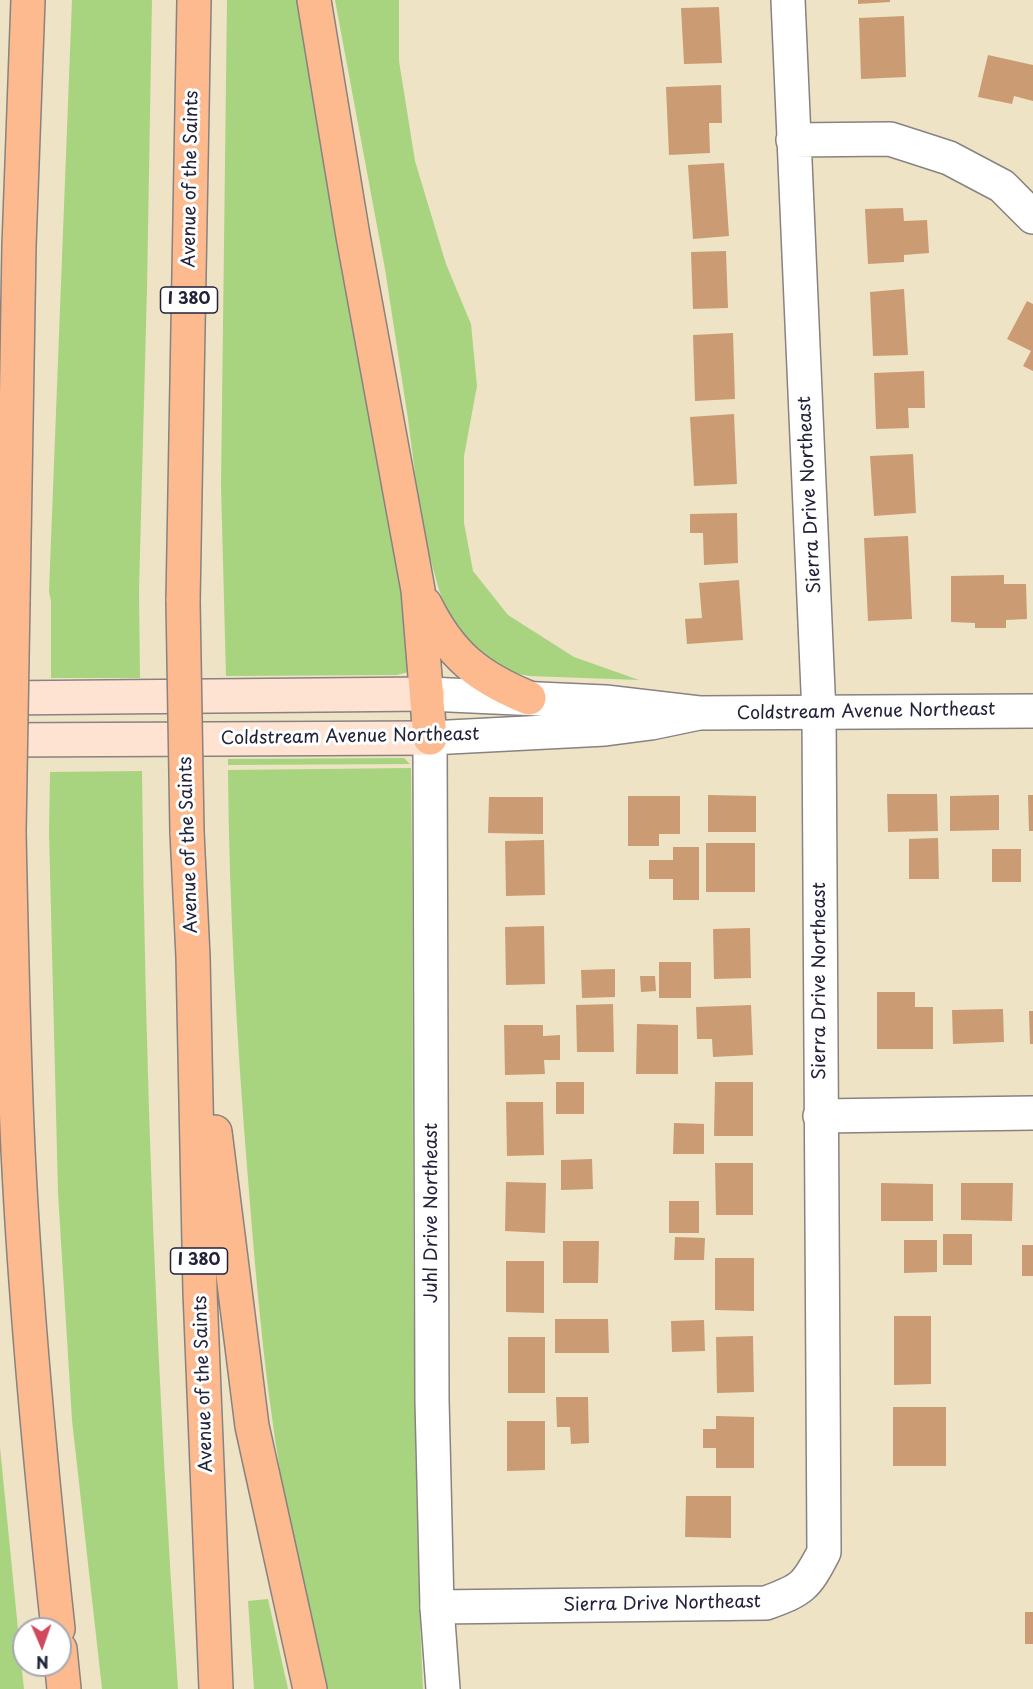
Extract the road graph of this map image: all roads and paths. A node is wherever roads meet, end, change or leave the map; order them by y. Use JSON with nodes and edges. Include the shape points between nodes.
{"nodes":[{"id":1,"x":28,"y":0,"type":"edge"},
{"id":2,"x":194,"y":0,"type":"edge"},
{"id":3,"x":314,"y":0,"type":"edge"},
{"id":4,"x":788,"y":0,"type":"edge"},
{"id":5,"x":793,"y":140,"type":"junction"},
{"id":6,"x":1033,"y":217,"type":"edge"},
{"id":7,"x":418,"y":590,"type":"junction"},
{"id":8,"x":428,"y":694,"type":"junction"},
{"id":9,"x":0,"y":698,"type":"edge"},
{"id":10,"x":529,"y":699,"type":"junction"},
{"id":11,"x":1033,"y":711,"type":"edge"},
{"id":12,"x":699,"y":713,"type":"junction"},
{"id":13,"x":819,"y":714,"type":"junction"},
{"id":14,"x":430,"y":738,"type":"junction"},
{"id":15,"x":0,"y":740,"type":"edge"},
{"id":16,"x":193,"y":957,"type":"junction"},
{"id":17,"x":1033,"y":1113,"type":"edge"},
{"id":18,"x":820,"y":1116,"type":"junction"},
{"id":19,"x":437,"y":1607,"type":"junction"},
{"id":20,"x":57,"y":1617,"type":"edge"},
{"id":21,"x":216,"y":1689,"type":"edge"},
{"id":22,"x":310,"y":1689,"type":"edge"},
{"id":23,"x":443,"y":1689,"type":"edge"}],
"edges":[{"from":1,"to":20,"type":"highway","bridge":true,"via":[[19,246],[9,832],[18,1140],[34,1381]]},
{"from":2,"to":16,"type":"highway","name":"Avenue of the Saints","number":"I 380","bridge":true,"via":[[183,601]]},
{"from":3,"to":7,"type":"highway"},
{"from":4,"to":5,"type":"street","name":"Sierra Drive Northeast"},
{"from":5,"to":6,"type":"street","via":[[890,139],[915,147],[949,158],[1002,186]]},
{"from":5,"to":13,"type":"street","name":"Sierra Drive Northeast"},
{"from":7,"to":8,"type":"highway"},
{"from":7,"to":10,"type":"highway","via":[[441,634],[466,662]]},
{"from":8,"to":9,"type":"main road","name":"Coldstream Avenue Northeast"},
{"from":8,"to":10,"type":"street","name":"Coldstream Avenue Northeast"},
{"from":8,"to":14,"type":"highway"},
{"from":10,"to":12,"type":"street","name":"Coldstream Avenue Northeast","via":[[605,702]]},
{"from":11,"to":13,"type":"street","name":"Coldstream Avenue Northeast"},
{"from":12,"to":13,"type":"street","name":"Coldstream Avenue Northeast"},
{"from":12,"to":14,"type":"street","name":"Coldstream Avenue Northeast","via":[[604,729]]},
{"from":13,"to":18,"type":"street","name":"Sierra Drive Northeast"},
{"from":14,"to":15,"type":"main road","name":"Coldstream Avenue Northeast"},
{"from":14,"to":19,"type":"street","name":"Juhl Drive Northeast","via":[[432,1400]]},
{"from":16,"to":21,"type":"highway","name":"Avenue of the Saints","number":"I 380","via":[[200,1292]]},
{"from":16,"to":22,"type":"highway","via":[[252,1426]]},
{"from":17,"to":18,"type":"street"},
{"from":18,"to":19,"type":"street","name":"Sierra Drive Northeast","via":[[824,1552],[812,1575],[796,1592],[766,1604]]},
{"from":19,"to":23,"type":"street","name":"Juhl Drive Northeast"}]}
